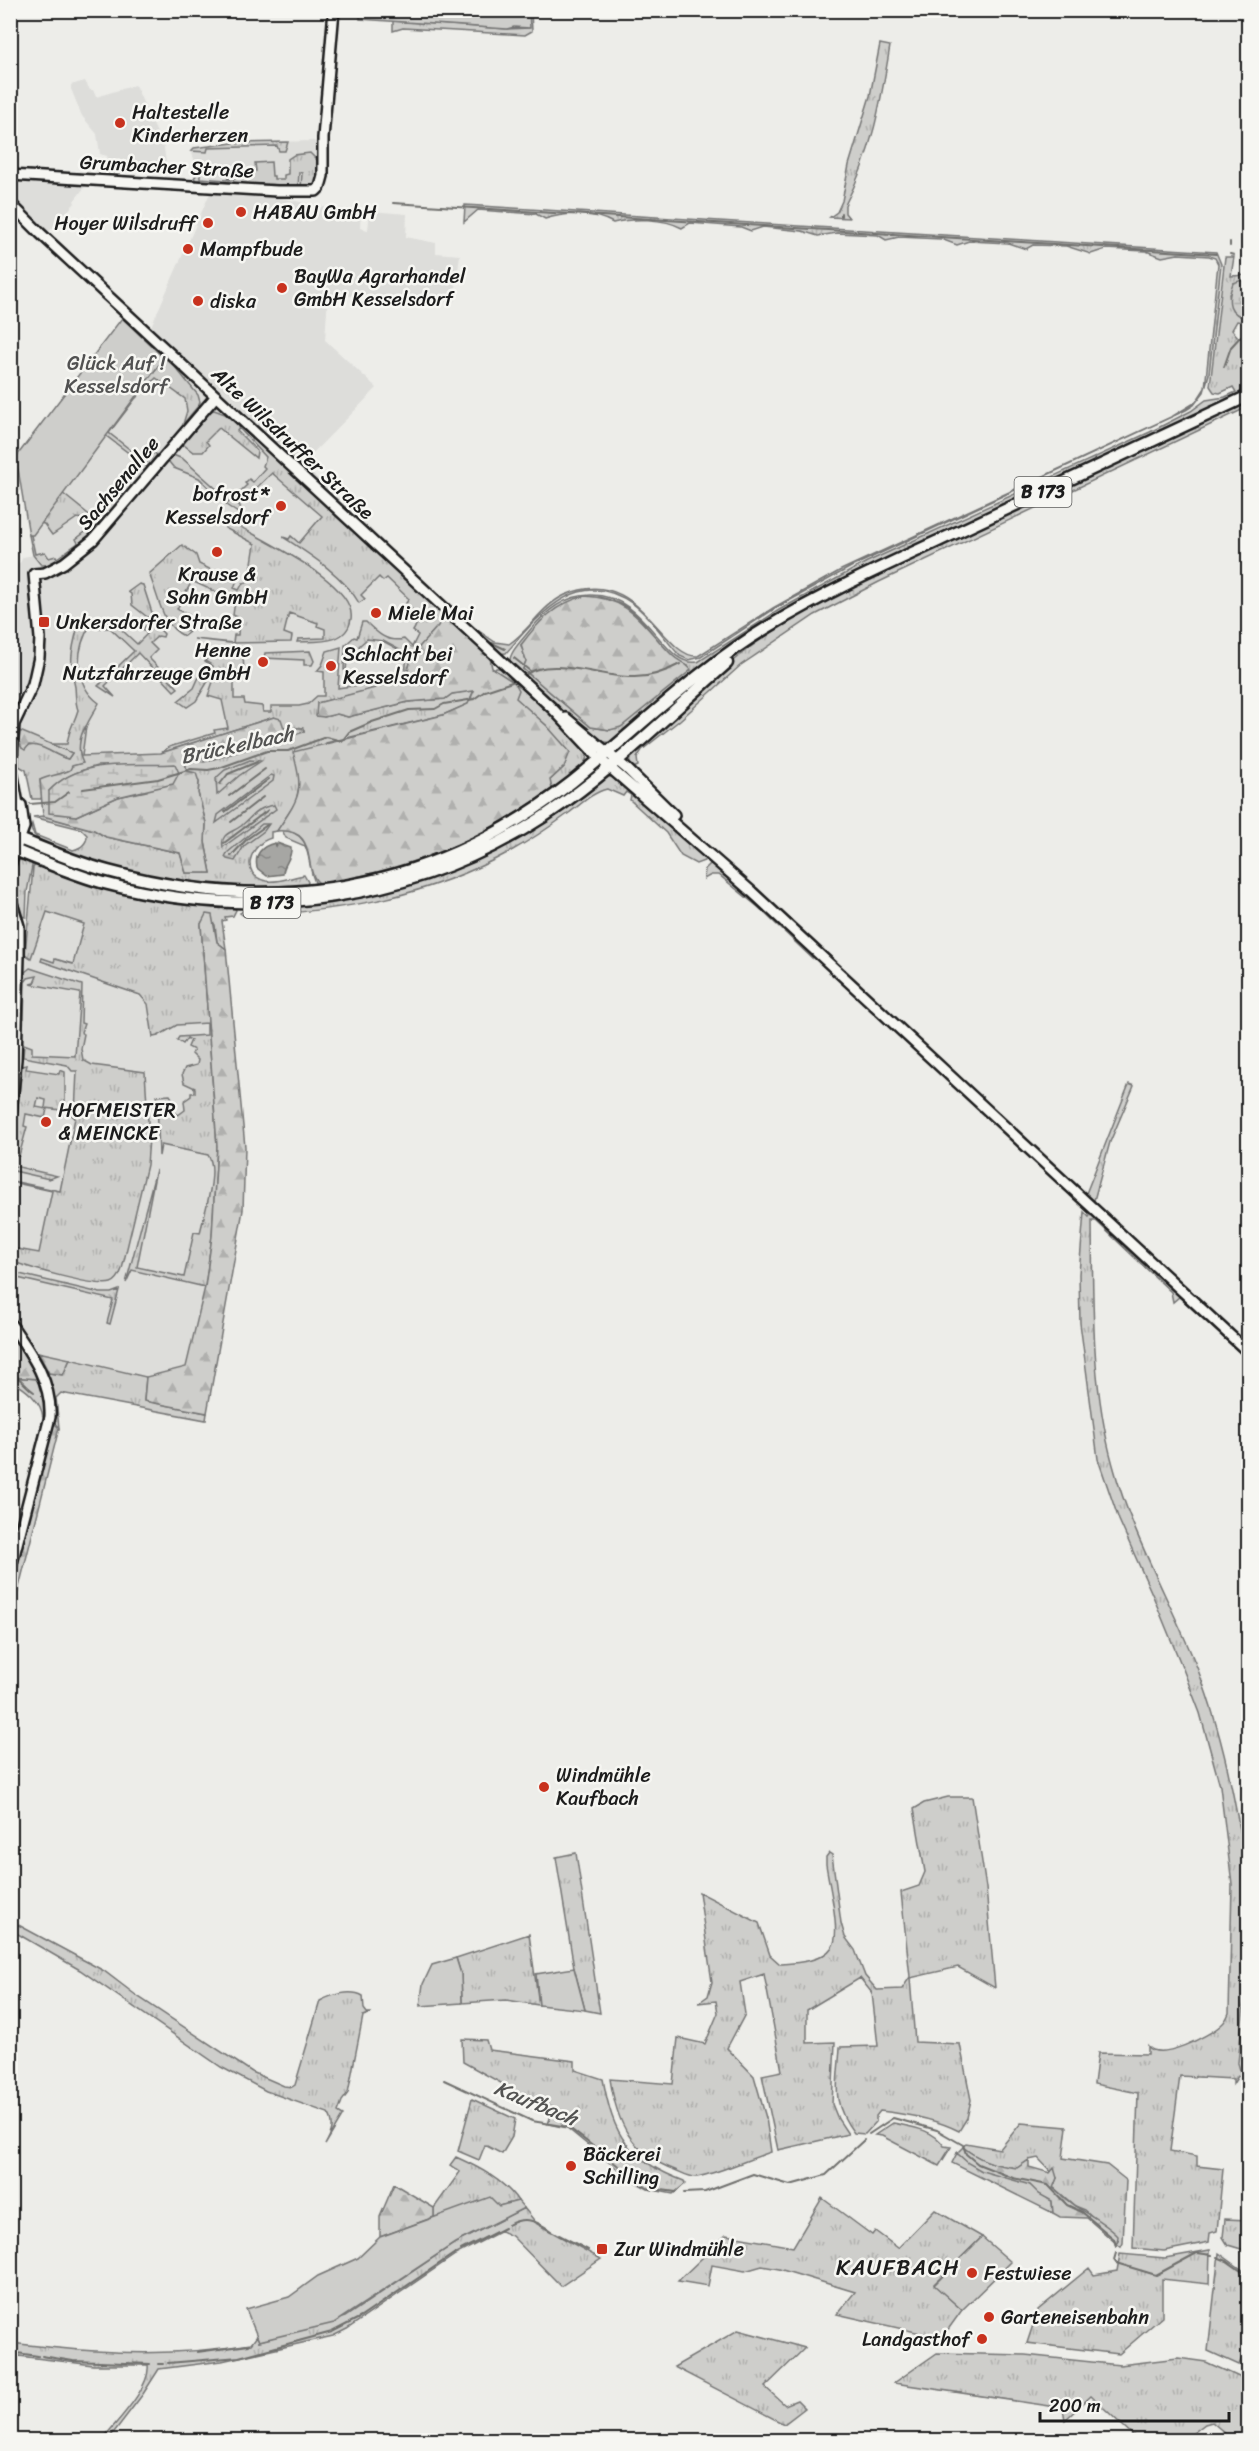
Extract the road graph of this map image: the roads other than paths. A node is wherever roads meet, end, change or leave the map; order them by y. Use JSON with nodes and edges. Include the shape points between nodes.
{"nodes":[{"id":1,"x":334,"y":10,"type":"edge"},
{"id":2,"x":10,"y":175,"type":"edge"},
{"id":3,"x":10,"y":202,"type":"edge"},
{"id":4,"x":216,"y":396,"type":"junction"},
{"id":5,"x":1248,"y":396,"type":"edge"},
{"id":6,"x":789,"y":616,"type":"junction"},
{"id":7,"x":603,"y":755,"type":"junction"},
{"id":8,"x":612,"y":763,"type":"junction"},
{"id":9,"x":13,"y":836,"type":"edge"},
{"id":10,"x":14,"y":849,"type":"edge"},
{"id":11,"x":10,"y":866,"type":"edge"},
{"id":12,"x":11,"y":898,"type":"edge"},
{"id":13,"x":10,"y":1126,"type":"edge"},
{"id":14,"x":10,"y":1323,"type":"edge"},
{"id":15,"x":1248,"y":1352,"type":"edge"},
{"id":16,"x":10,"y":1571,"type":"edge"}],
"edges":[{"from":1,"to":2,"type":"street","name":"Grumbacher Straße","via":[[320,187],[313,193]]},
{"from":3,"to":4,"type":"street","name":"Alte Wilsdruffer Straße"},
{"from":4,"to":7,"type":"street","name":"Alte Wilsdruffer Straße"},
{"from":4,"to":9,"type":"street","name":"Sachsenallee","via":[[93,540],[64,564],[34,574],[40,638],[37,670],[14,724],[11,765],[18,817]]},
{"from":5,"to":6,"type":"main road","number":"B 173","via":[[848,583]]},
{"from":6,"to":7,"type":"main road","number":"B 173","via":[[719,661]]},
{"from":6,"to":8,"type":"main road","number":"B 173","via":[[730,660]]},
{"from":7,"to":8,"type":"street","name":"Alte Wilsdruffer Straße"},
{"from":7,"to":9,"type":"main road","number":"B 173","via":[[544,802],[483,839],[398,874],[334,888],[265,894],[194,889],[107,871]]},
{"from":8,"to":10,"type":"main road","number":"B 173","via":[[546,815],[479,853],[395,884],[336,897],[239,903],[171,897],[102,882]]},
{"from":8,"to":15,"type":"street","name":"Alte Wilsdruffer Straße"},
{"from":9,"to":10,"type":"street"},
{"from":10,"to":11,"type":"street"},
{"from":12,"to":13,"type":"street","via":[[19,926],[20,956]]},
{"from":14,"to":16,"type":"street","via":[[39,1367],[50,1404],[50,1417]]}]}
